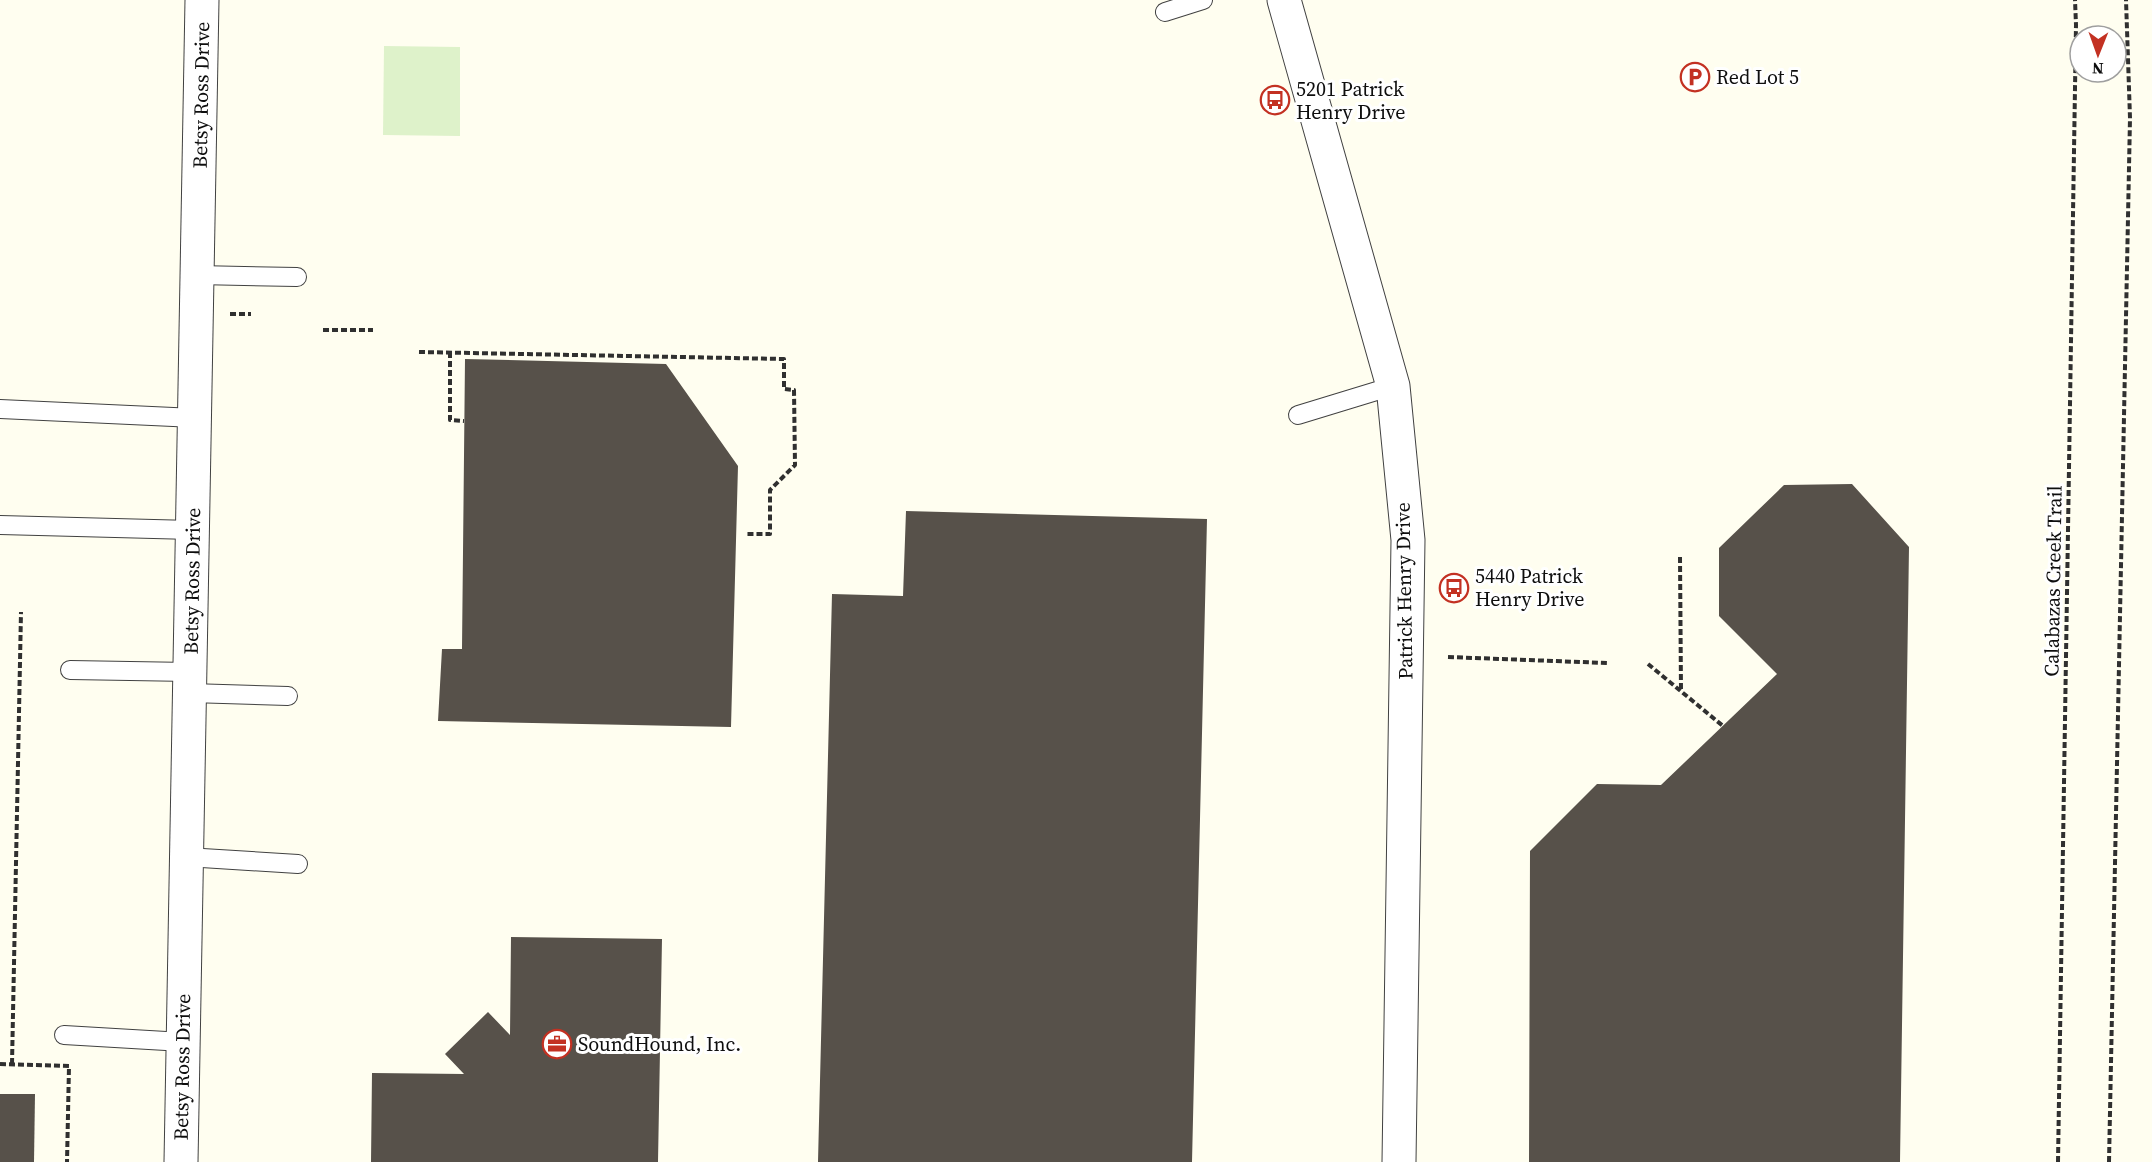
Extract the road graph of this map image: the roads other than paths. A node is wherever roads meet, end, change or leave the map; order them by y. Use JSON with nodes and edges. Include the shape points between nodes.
{"nodes":[{"id":1,"x":202,"y":0,"type":"edge"},
{"id":2,"x":1203,"y":0,"type":"edge"},
{"id":3,"x":1284,"y":0,"type":"edge"},
{"id":4,"x":1165,"y":12,"type":"dead end"},
{"id":5,"x":197,"y":275,"type":"junction"},
{"id":6,"x":297,"y":277,"type":"dead end"},
{"id":7,"x":1394,"y":387,"type":"junction"},
{"id":8,"x":0,"y":409,"type":"edge"},
{"id":9,"x":1298,"y":415,"type":"dead end"},
{"id":10,"x":195,"y":418,"type":"junction"},
{"id":11,"x":0,"y":525,"type":"edge"},
{"id":12,"x":192,"y":530,"type":"junction"},
{"id":13,"x":70,"y":670,"type":"dead end"},
{"id":14,"x":190,"y":683,"type":"junction"},
{"id":15,"x":288,"y":696,"type":"dead end"},
{"id":16,"x":186,"y":857,"type":"junction"},
{"id":17,"x":298,"y":864,"type":"dead end"},
{"id":18,"x":64,"y":1035,"type":"dead end"},
{"id":19,"x":183,"y":1042,"type":"junction"},
{"id":20,"x":181,"y":1162,"type":"edge"},
{"id":21,"x":1399,"y":1162,"type":"edge"}],
"edges":[{"from":1,"to":5,"type":"street","name":"Betsy Ross Drive"},
{"from":2,"to":4,"type":"lane"},
{"from":3,"to":7,"type":"street","name":"Patrick Henry Drive"},
{"from":5,"to":6,"type":"lane"},
{"from":5,"to":10,"type":"street","name":"Betsy Ross Drive"},
{"from":7,"to":9,"type":"lane"},
{"from":7,"to":21,"type":"street","name":"Patrick Henry Drive","via":[[1408,540]]},
{"from":8,"to":10,"type":"lane"},
{"from":10,"to":12,"type":"street","name":"Betsy Ross Drive"},
{"from":11,"to":12,"type":"lane"},
{"from":12,"to":14,"type":"street","name":"Betsy Ross Drive"},
{"from":13,"to":14,"type":"lane"},
{"from":14,"to":15,"type":"lane"},
{"from":14,"to":16,"type":"street","name":"Betsy Ross Drive"},
{"from":16,"to":17,"type":"lane"},
{"from":16,"to":19,"type":"street","name":"Betsy Ross Drive"},
{"from":18,"to":19,"type":"lane"},
{"from":19,"to":20,"type":"street","name":"Betsy Ross Drive"}]}
